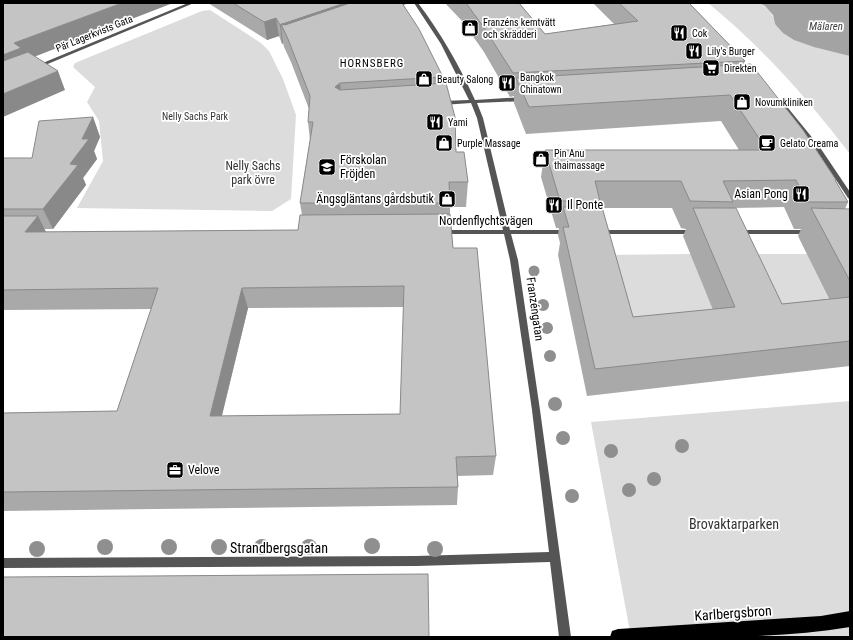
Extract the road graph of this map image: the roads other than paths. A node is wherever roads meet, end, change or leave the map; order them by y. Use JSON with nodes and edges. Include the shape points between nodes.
{"nodes":[{"id":1,"x":175,"y":3,"type":"edge"},
{"id":2,"x":192,"y":3,"type":"edge"},
{"id":3,"x":407,"y":3,"type":"edge"},
{"id":4,"x":416,"y":3,"type":"edge"},
{"id":5,"x":183,"y":7,"type":"junction"},
{"id":6,"x":386,"y":10,"type":"edge"},
{"id":7,"x":32,"y":69,"type":"edge"},
{"id":8,"x":776,"y":97,"type":"edge"},
{"id":9,"x":529,"y":98,"type":"edge"},
{"id":10,"x":473,"y":102,"type":"junction"},
{"id":11,"x":433,"y":104,"type":"edge"},
{"id":12,"x":850,"y":197,"type":"edge"},
{"id":13,"x":508,"y":231,"type":"junction"},
{"id":14,"x":433,"y":232,"type":"edge"},
{"id":15,"x":574,"y":232,"type":"edge"},
{"id":16,"x":589,"y":232,"type":"edge"},
{"id":17,"x":704,"y":232,"type":"edge"},
{"id":18,"x":727,"y":232,"type":"edge"},
{"id":19,"x":819,"y":232,"type":"edge"},
{"id":20,"x":554,"y":557,"type":"junction"},
{"id":21,"x":3,"y":564,"type":"edge"},
{"id":22,"x":850,"y":619,"type":"edge"},
{"id":23,"x":565,"y":637,"type":"edge"},
{"id":24,"x":618,"y":637,"type":"edge"}],
"edges":[{"from":1,"to":5,"type":"street"},
{"from":2,"to":5,"type":"street","name":"Pär Lagerkvists Gata"},
{"from":3,"to":6,"type":"street"},
{"from":4,"to":10,"type":"street","name":"Franzéngatan","via":[[446,46]]},
{"from":5,"to":7,"type":"street","name":"Pär Lagerkvists Gata"},
{"from":8,"to":12,"type":"street","via":[[817,147]]},
{"from":9,"to":10,"type":"street"},
{"from":10,"to":11,"type":"street"},
{"from":10,"to":13,"type":"street","name":"Franzéngatan","via":[[480,118]]},
{"from":13,"to":14,"type":"street","name":"Nordenflychtsvägen"},
{"from":13,"to":15,"type":"street","name":"Nordenflychtsvägen"},
{"from":13,"to":20,"type":"street","name":"Franzéngatan","via":[[536,410]]},
{"from":16,"to":17,"type":"street"},
{"from":18,"to":19,"type":"street"},
{"from":20,"to":21,"type":"street","name":"Strandbergsgatan","via":[[416,561]]},
{"from":20,"to":23,"type":"street","name":"Franzéngatan"},
{"from":22,"to":24,"type":"highway","name":"Karlbergsbron","via":[[821,624]]}]}
